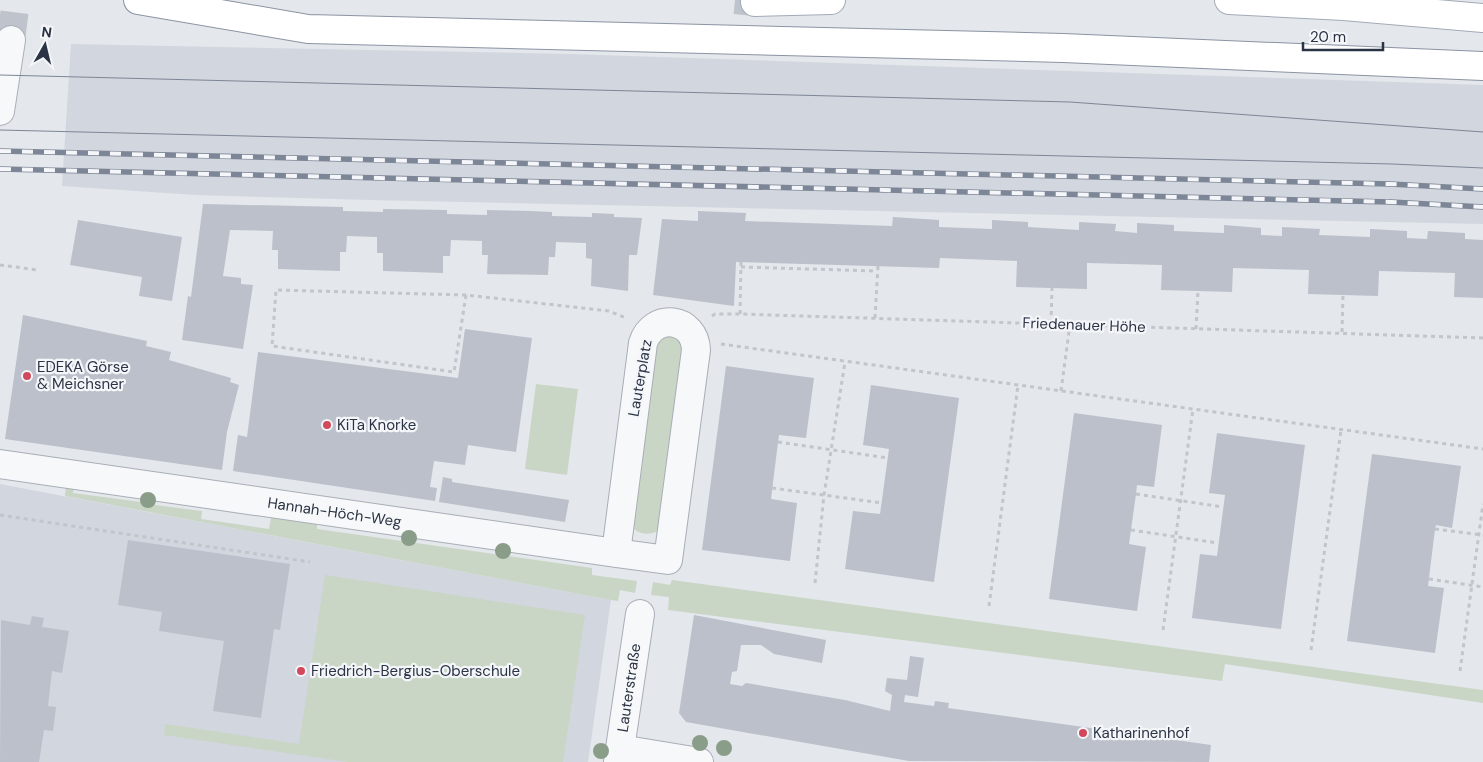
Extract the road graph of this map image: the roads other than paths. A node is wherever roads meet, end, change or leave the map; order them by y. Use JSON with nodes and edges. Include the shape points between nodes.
{"nodes":[{"id":1,"x":138,"y":0,"type":"edge"},
{"id":2,"x":831,"y":0,"type":"edge"},
{"id":3,"x":1229,"y":0,"type":"edge"},
{"id":4,"x":755,"y":2,"type":"dead end"},
{"id":5,"x":1483,"y":18,"type":"edge"},
{"id":6,"x":11,"y":40,"type":"tunnel mouth"},
{"id":7,"x":1483,"y":66,"type":"edge"},
{"id":8,"x":0,"y":111,"type":"edge"},
{"id":9,"x":0,"y":464,"type":"edge"},
{"id":10,"x":616,"y":552,"type":"junction"},
{"id":11,"x":668,"y":560,"type":"joint"},
{"id":12,"x":640,"y":614,"type":"dead end"},
{"id":13,"x":619,"y":755,"type":"edge"},
{"id":14,"x":699,"y":762,"type":"edge"}],
"edges":[{"from":1,"to":7,"type":"main road","via":[[308,29],[1063,48]]},
{"from":2,"to":4,"type":"main road"},
{"from":3,"to":5,"type":"main road"},
{"from":6,"to":8,"type":"street"},
{"from":9,"to":10,"type":"street","name":"Hannah-Höch-Weg"},
{"from":10,"to":11,"type":"street","name":"Hannah-Höch-Weg"},
{"from":10,"to":11,"type":"street","name":"Lauterplatz","via":[[643,343],[652,327],[674,323],[683,325],[694,336]]},
{"from":12,"to":13,"type":"street","name":"Lauterstraße"},
{"from":13,"to":14,"type":"street"}]}
